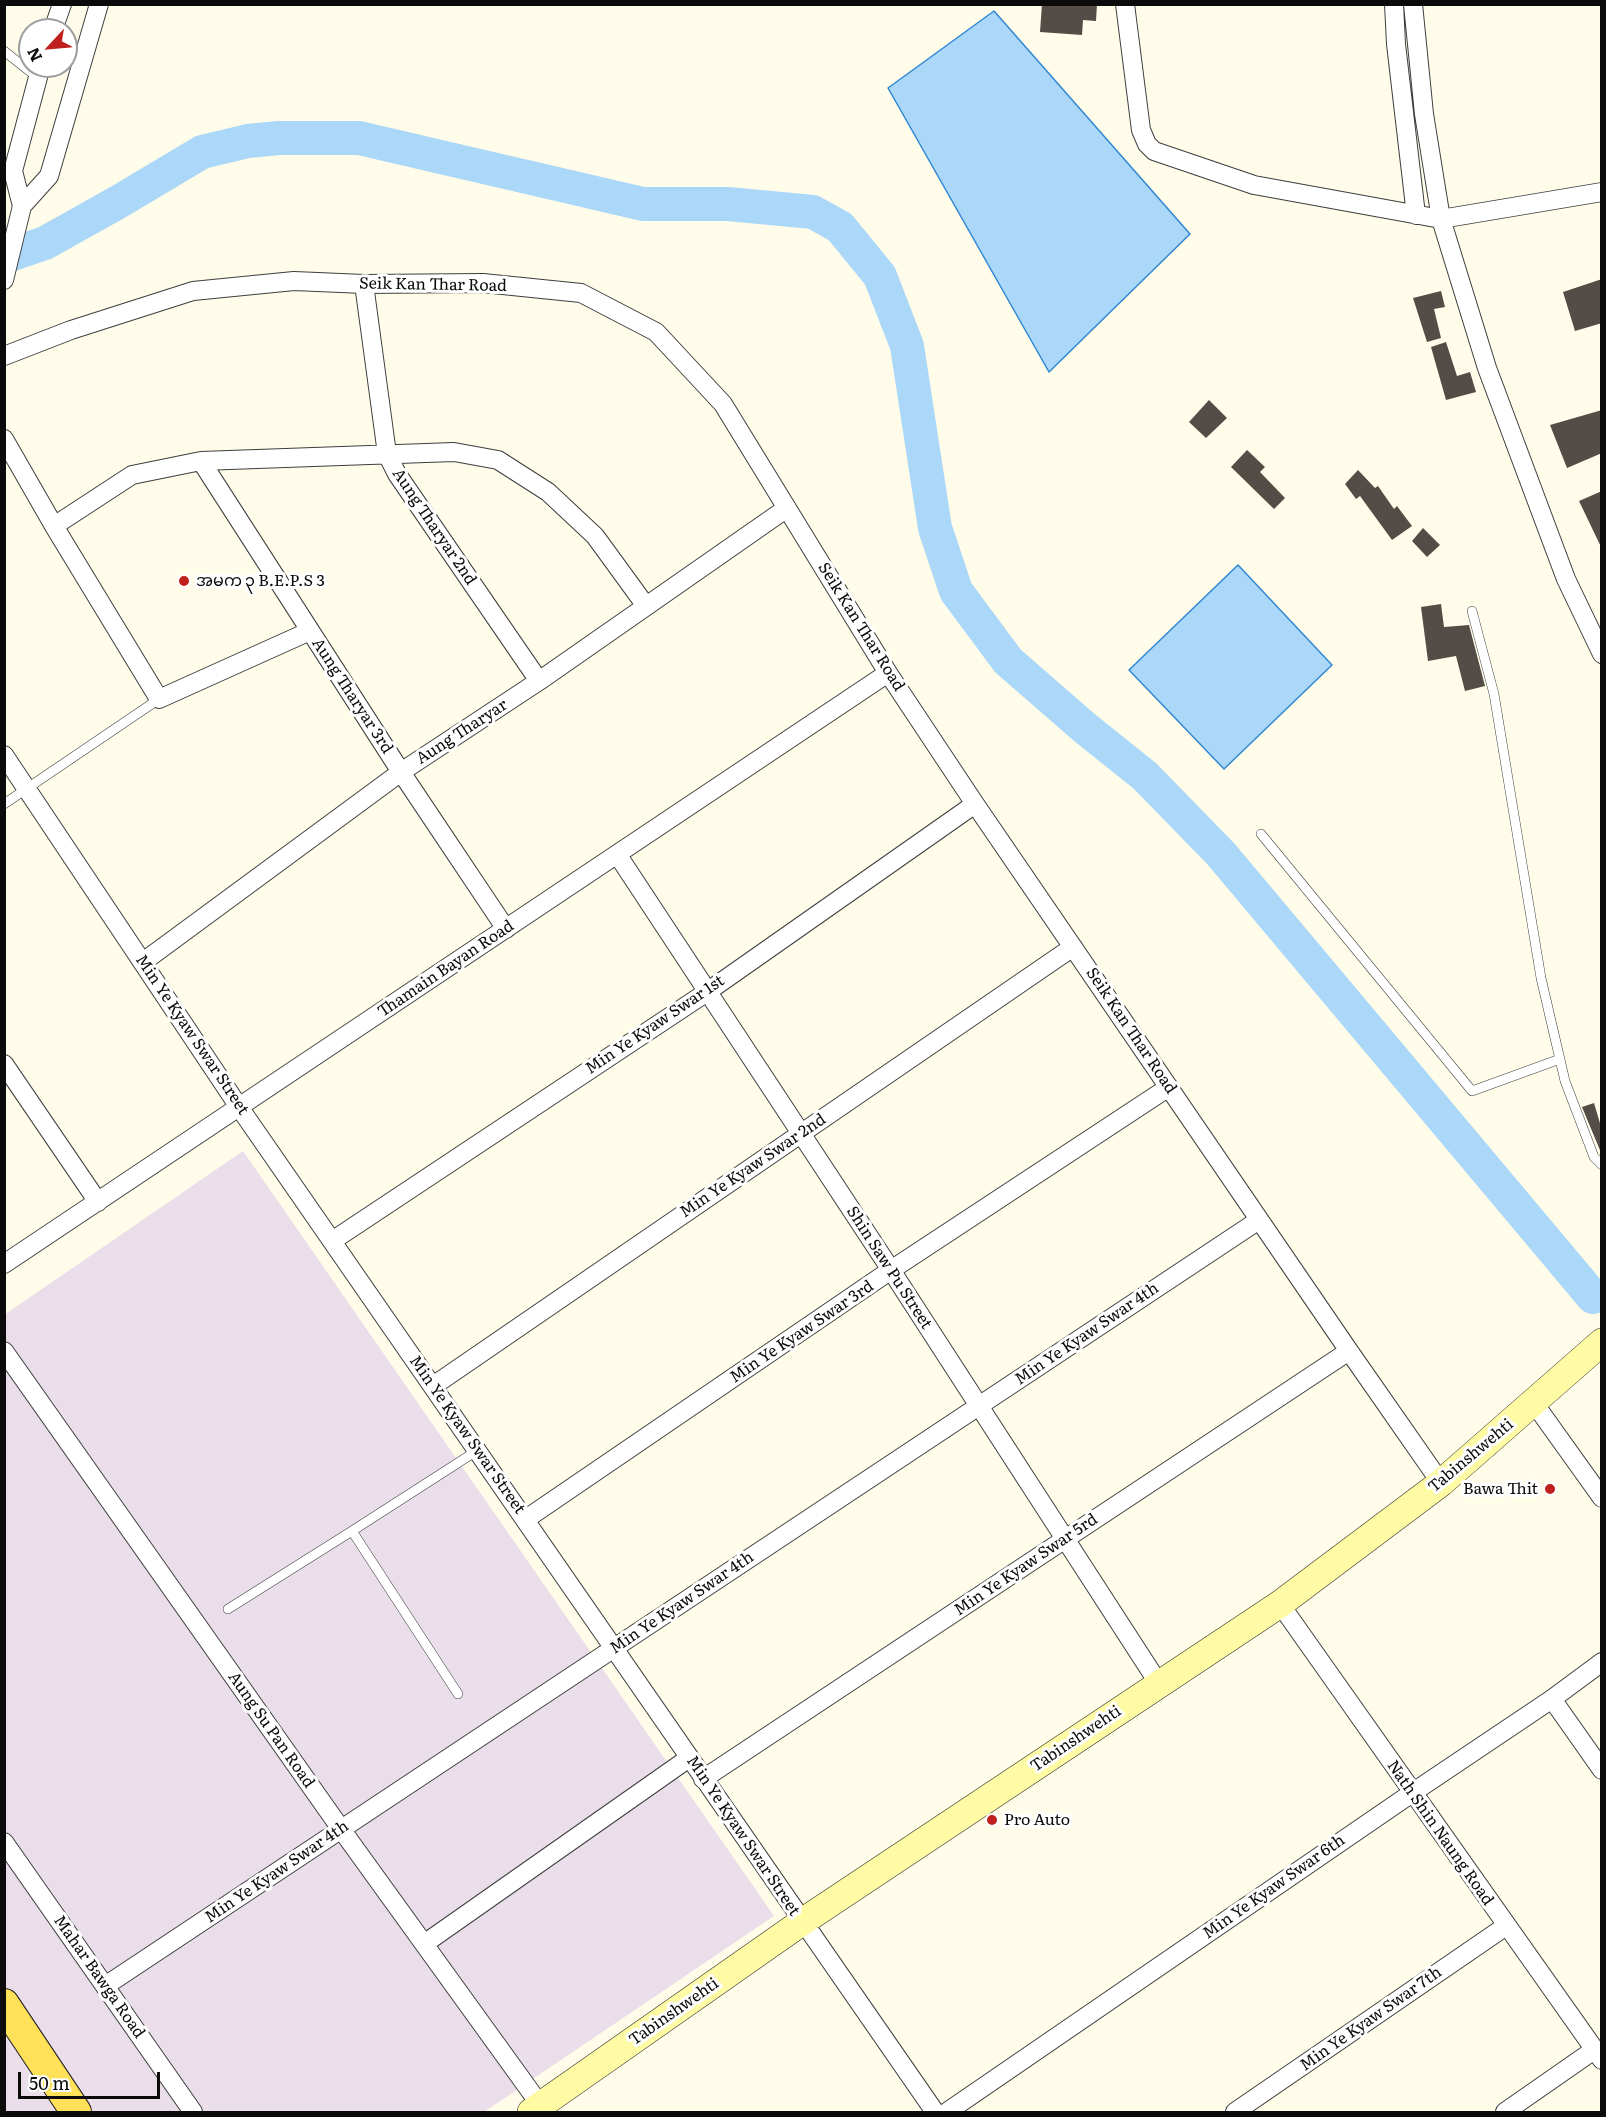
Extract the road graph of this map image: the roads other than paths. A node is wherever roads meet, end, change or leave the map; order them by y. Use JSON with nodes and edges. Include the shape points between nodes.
{"nodes":[{"id":1,"x":99,"y":4,"type":"edge"},
{"id":2,"x":1125,"y":4,"type":"edge"},
{"id":3,"x":1394,"y":4,"type":"edge"},
{"id":4,"x":1413,"y":4,"type":"edge"},
{"id":5,"x":4,"y":51,"type":"edge"},
{"id":6,"x":18,"y":59,"type":"edge"},
{"id":7,"x":37,"y":78,"type":"edge"},
{"id":8,"x":1602,"y":192,"type":"edge"},
{"id":9,"x":22,"y":206,"type":"junction"},
{"id":10,"x":1416,"y":215,"type":"junction"},
{"id":11,"x":1441,"y":219,"type":"junction"},
{"id":12,"x":8,"y":244,"type":"edge"},
{"id":13,"x":4,"y":280,"type":"edge"},
{"id":14,"x":364,"y":284,"type":"junction"},
{"id":15,"x":4,"y":356,"type":"edge"},
{"id":16,"x":4,"y":439,"type":"edge"},
{"id":17,"x":387,"y":454,"type":"junction"},
{"id":18,"x":201,"y":461,"type":"junction"},
{"id":19,"x":787,"y":508,"type":"junction"},
{"id":20,"x":54,"y":526,"type":"junction"},
{"id":21,"x":646,"y":606,"type":"junction"},
{"id":22,"x":1472,"y":611,"type":"dead end"},
{"id":23,"x":310,"y":631,"type":"junction"},
{"id":24,"x":1602,"y":654,"type":"edge"},
{"id":25,"x":888,"y":673,"type":"junction"},
{"id":26,"x":539,"y":681,"type":"junction"},
{"id":27,"x":159,"y":699,"type":"junction"},
{"id":28,"x":4,"y":754,"type":"edge"},
{"id":29,"x":401,"y":772,"type":"junction"},
{"id":30,"x":27,"y":788,"type":"junction"},
{"id":31,"x":4,"y":804,"type":"edge"},
{"id":32,"x":975,"y":804,"type":"junction"},
{"id":33,"x":1261,"y":834,"type":"dead end"},
{"id":34,"x":617,"y":854,"type":"junction"},
{"id":35,"x":506,"y":929,"type":"junction"},
{"id":36,"x":1072,"y":947,"type":"junction"},
{"id":37,"x":143,"y":962,"type":"junction"},
{"id":38,"x":707,"y":992,"type":"junction"},
{"id":39,"x":1560,"y":1059,"type":"junction"},
{"id":40,"x":4,"y":1064,"type":"edge"},
{"id":41,"x":1169,"y":1088,"type":"junction"},
{"id":42,"x":240,"y":1107,"type":"junction"},
{"id":43,"x":800,"y":1134,"type":"junction"},
{"id":44,"x":1602,"y":1166,"type":"edge"},
{"id":45,"x":98,"y":1202,"type":"junction"},
{"id":46,"x":1259,"y":1220,"type":"junction"},
{"id":47,"x":332,"y":1241,"type":"junction"},
{"id":48,"x":4,"y":1264,"type":"edge"},
{"id":49,"x":891,"y":1270,"type":"junction"},
{"id":50,"x":1602,"y":1342,"type":"edge"},
{"id":51,"x":4,"y":1351,"type":"edge"},
{"id":52,"x":1348,"y":1351,"type":"junction"},
{"id":53,"x":433,"y":1386,"type":"junction"},
{"id":54,"x":1534,"y":1403,"type":"junction"},
{"id":55,"x":978,"y":1406,"type":"junction"},
{"id":56,"x":478,"y":1450,"type":"junction"},
{"id":57,"x":1441,"y":1483,"type":"junction"},
{"id":58,"x":1602,"y":1498,"type":"edge"},
{"id":59,"x":526,"y":1519,"type":"junction"},
{"id":60,"x":352,"y":1531,"type":"junction"},
{"id":61,"x":1065,"y":1539,"type":"junction"},
{"id":62,"x":1280,"y":1605,"type":"junction"},
{"id":63,"x":228,"y":1609,"type":"dead end"},
{"id":64,"x":614,"y":1648,"type":"junction"},
{"id":65,"x":1602,"y":1662,"type":"edge"},
{"id":66,"x":1159,"y":1684,"type":"junction"},
{"id":67,"x":458,"y":1694,"type":"dead end"},
{"id":68,"x":1552,"y":1699,"type":"junction"},
{"id":69,"x":689,"y":1758,"type":"junction"},
{"id":70,"x":1602,"y":1770,"type":"edge"},
{"id":71,"x":703,"y":1779,"type":"junction"},
{"id":72,"x":1412,"y":1793,"type":"junction"},
{"id":73,"x":341,"y":1829,"type":"junction"},
{"id":74,"x":4,"y":1842,"type":"edge"},
{"id":75,"x":802,"y":1922,"type":"junction"},
{"id":76,"x":1506,"y":1926,"type":"junction"},
{"id":77,"x":424,"y":1944,"type":"junction"},
{"id":78,"x":105,"y":1986,"type":"junction"},
{"id":79,"x":4,"y":2004,"type":"edge"},
{"id":80,"x":1598,"y":2055,"type":"edge"},
{"id":81,"x":536,"y":2109,"type":"edge"},
{"id":82,"x":76,"y":2112,"type":"edge"},
{"id":83,"x":193,"y":2112,"type":"edge"},
{"id":84,"x":935,"y":2112,"type":"edge"},
{"id":85,"x":947,"y":2112,"type":"edge"},
{"id":86,"x":1235,"y":2112,"type":"edge"},
{"id":87,"x":1505,"y":2112,"type":"edge"}],
"edges":[{"from":1,"to":9,"type":"street","via":[[49,176]]},
{"from":2,"to":10,"type":"street","via":[[1141,130],[1154,152],[1254,185]]},
{"from":3,"to":10,"type":"street"},
{"from":4,"to":11,"type":"street","via":[[1424,114]]},
{"from":5,"to":6,"type":"lane"},
{"from":7,"to":9,"type":"street","via":[[13,171]]},
{"from":8,"to":11,"type":"street"},
{"from":9,"to":12,"type":"street"},
{"from":10,"to":11,"type":"street"},
{"from":11,"to":24,"type":"street","via":[[1500,401],[1566,579]]},
{"from":12,"to":13,"type":"street"},
{"from":14,"to":15,"type":"street","name":"Seik Kan Thar Road","via":[[294,281],[194,291]]},
{"from":14,"to":17,"type":"street","name":"Aung Tharyar 2nd"},
{"from":14,"to":19,"type":"street","name":"Seik Kan Thar Road","via":[[483,283],[581,293],[656,332],[723,404]]},
{"from":16,"to":20,"type":"street"},
{"from":17,"to":18,"type":"street"},
{"from":17,"to":21,"type":"street","via":[[454,452],[498,460],[548,492],[595,536]]},
{"from":17,"to":26,"type":"street","name":"Aung Tharyar 2nd"},
{"from":18,"to":20,"type":"street","via":[[132,475]]},
{"from":18,"to":23,"type":"street","name":"Aung Tharyar 3rd"},
{"from":19,"to":21,"type":"street","name":"Aung Tharyar"},
{"from":19,"to":25,"type":"street","name":"Seik Kan Thar Road"},
{"from":20,"to":27,"type":"street"},
{"from":21,"to":26,"type":"street","name":"Aung Tharyar"},
{"from":22,"to":39,"type":"lane","via":[[1494,694],[1541,978]]},
{"from":23,"to":27,"type":"street"},
{"from":23,"to":29,"type":"street","name":"Aung Tharyar 3rd"},
{"from":25,"to":32,"type":"street","name":"Seik Kan Thar Road"},
{"from":25,"to":34,"type":"street","name":"Thamain Bayan Road"},
{"from":26,"to":29,"type":"street","name":"Aung Tharyar"},
{"from":27,"to":30,"type":"lane"},
{"from":28,"to":30,"type":"street","name":"Min Ye Kyaw Swar Street"},
{"from":29,"to":35,"type":"street","name":"Aung Tharyar 3rd"},
{"from":29,"to":37,"type":"street","name":"Aung Tharyar"},
{"from":30,"to":31,"type":"lane"},
{"from":30,"to":37,"type":"street","name":"Min Ye Kyaw Swar Street"},
{"from":32,"to":36,"type":"street","name":"Seik Kan Thar Road"},
{"from":32,"to":38,"type":"street","name":"Min Ye Kyaw Swar 1st"},
{"from":33,"to":39,"type":"lane","via":[[1472,1091]]},
{"from":34,"to":35,"type":"street","name":"Thamain Bayan Road"},
{"from":34,"to":38,"type":"street","name":"Shin Saw Pu Street"},
{"from":35,"to":42,"type":"street","name":"Thamain Bayan Road"},
{"from":36,"to":41,"type":"street","name":"Seik Kan Thar Road"},
{"from":36,"to":43,"type":"street","name":"Min Ye Kyaw Swar 2nd"},
{"from":37,"to":42,"type":"street","name":"Min Ye Kyaw Swar Street"},
{"from":38,"to":43,"type":"street","name":"Shin Saw Pu Street"},
{"from":38,"to":47,"type":"street","name":"Min Ye Kyaw Swar 1st"},
{"from":39,"to":44,"type":"lane","via":[[1594,1157]]},
{"from":40,"to":45,"type":"street"},
{"from":41,"to":46,"type":"street","name":"Seik Kan Thar Road"},
{"from":41,"to":49,"type":"street","name":"Min Ye Kyaw Swar 3rd"},
{"from":42,"to":45,"type":"street","name":"Thamain Bayan Road"},
{"from":42,"to":47,"type":"street","name":"Min Ye Kyaw Swar Street"},
{"from":43,"to":49,"type":"street","name":"Shin Saw Pu Street"},
{"from":43,"to":53,"type":"street","name":"Min Ye Kyaw Swar 2nd"},
{"from":45,"to":48,"type":"street","name":"Thamain Bayan Road"},
{"from":46,"to":52,"type":"street","name":"Seik Kan Thar Road"},
{"from":46,"to":55,"type":"street","name":"Min Ye Kyaw Swar 4th"},
{"from":47,"to":53,"type":"street","name":"Min Ye Kyaw Swar Street"},
{"from":49,"to":55,"type":"street","name":"Shin Saw Pu Street"},
{"from":49,"to":59,"type":"street","name":"Min Ye Kyaw Swar 3rd"},
{"from":50,"to":54,"type":"main road","name":"Tabinshwehti"},
{"from":51,"to":73,"type":"street","name":"Aung Su Pan Road"},
{"from":52,"to":57,"type":"street","name":"Seik Kan Thar Road"},
{"from":52,"to":61,"type":"street","name":"Min Ye Kyaw Swar 5rd"},
{"from":53,"to":56,"type":"street","name":"Min Ye Kyaw Swar Street"},
{"from":54,"to":57,"type":"main road","name":"Tabinshwehti"},
{"from":54,"to":58,"type":"street"},
{"from":55,"to":61,"type":"street","name":"Shin Saw Pu Street"},
{"from":55,"to":64,"type":"street","name":"Min Ye Kyaw Swar 4th"},
{"from":56,"to":59,"type":"street","name":"Min Ye Kyaw Swar Street"},
{"from":56,"to":60,"type":"lane"},
{"from":57,"to":62,"type":"main road","name":"Tabinshwehti"},
{"from":59,"to":64,"type":"street","name":"Min Ye Kyaw Swar Street"},
{"from":60,"to":63,"type":"lane"},
{"from":60,"to":67,"type":"lane"},
{"from":61,"to":66,"type":"street","name":"Shin Saw Pu Street"},
{"from":61,"to":71,"type":"street","name":"Min Ye Kyaw Swar 5rd"},
{"from":62,"to":66,"type":"main road","name":"Tabinshwehti"},
{"from":62,"to":72,"type":"street","name":"Nath Shin Naung Road"},
{"from":64,"to":69,"type":"street","name":"Min Ye Kyaw Swar Street"},
{"from":64,"to":73,"type":"street","name":"Min Ye Kyaw Swar 4th"},
{"from":65,"to":68,"type":"street","name":"Min Ye Kyaw Swar 6th"},
{"from":66,"to":75,"type":"main road","name":"Tabinshwehti"},
{"from":68,"to":70,"type":"street"},
{"from":68,"to":72,"type":"street","name":"Min Ye Kyaw Swar 6th"},
{"from":69,"to":71,"type":"street","name":"Min Ye Kyaw Swar Street"},
{"from":69,"to":77,"type":"street"},
{"from":71,"to":75,"type":"street","name":"Min Ye Kyaw Swar Street"},
{"from":72,"to":76,"type":"street","name":"Nath Shin Naung Road"},
{"from":72,"to":85,"type":"street","name":"Min Ye Kyaw Swar 6th"},
{"from":73,"to":77,"type":"street","name":"Aung Su Pan Road"},
{"from":73,"to":78,"type":"street","name":"Min Ye Kyaw Swar 4th"},
{"from":74,"to":78,"type":"street","name":"Mahar Bawga Road"},
{"from":75,"to":81,"type":"main road","name":"Tabinshwehti"},
{"from":75,"to":84,"type":"street","name":"Min Ye Kyaw Swar Street"},
{"from":76,"to":80,"type":"street","name":"Nath Shin Naung Road"},
{"from":76,"to":86,"type":"street","name":"Min Ye Kyaw Swar 7th"},
{"from":77,"to":81,"type":"street","name":"Aung Su Pan Road"},
{"from":78,"to":83,"type":"street","name":"Mahar Bawga Road"},
{"from":79,"to":82,"type":"main road"},
{"from":80,"to":87,"type":"street"}]}
